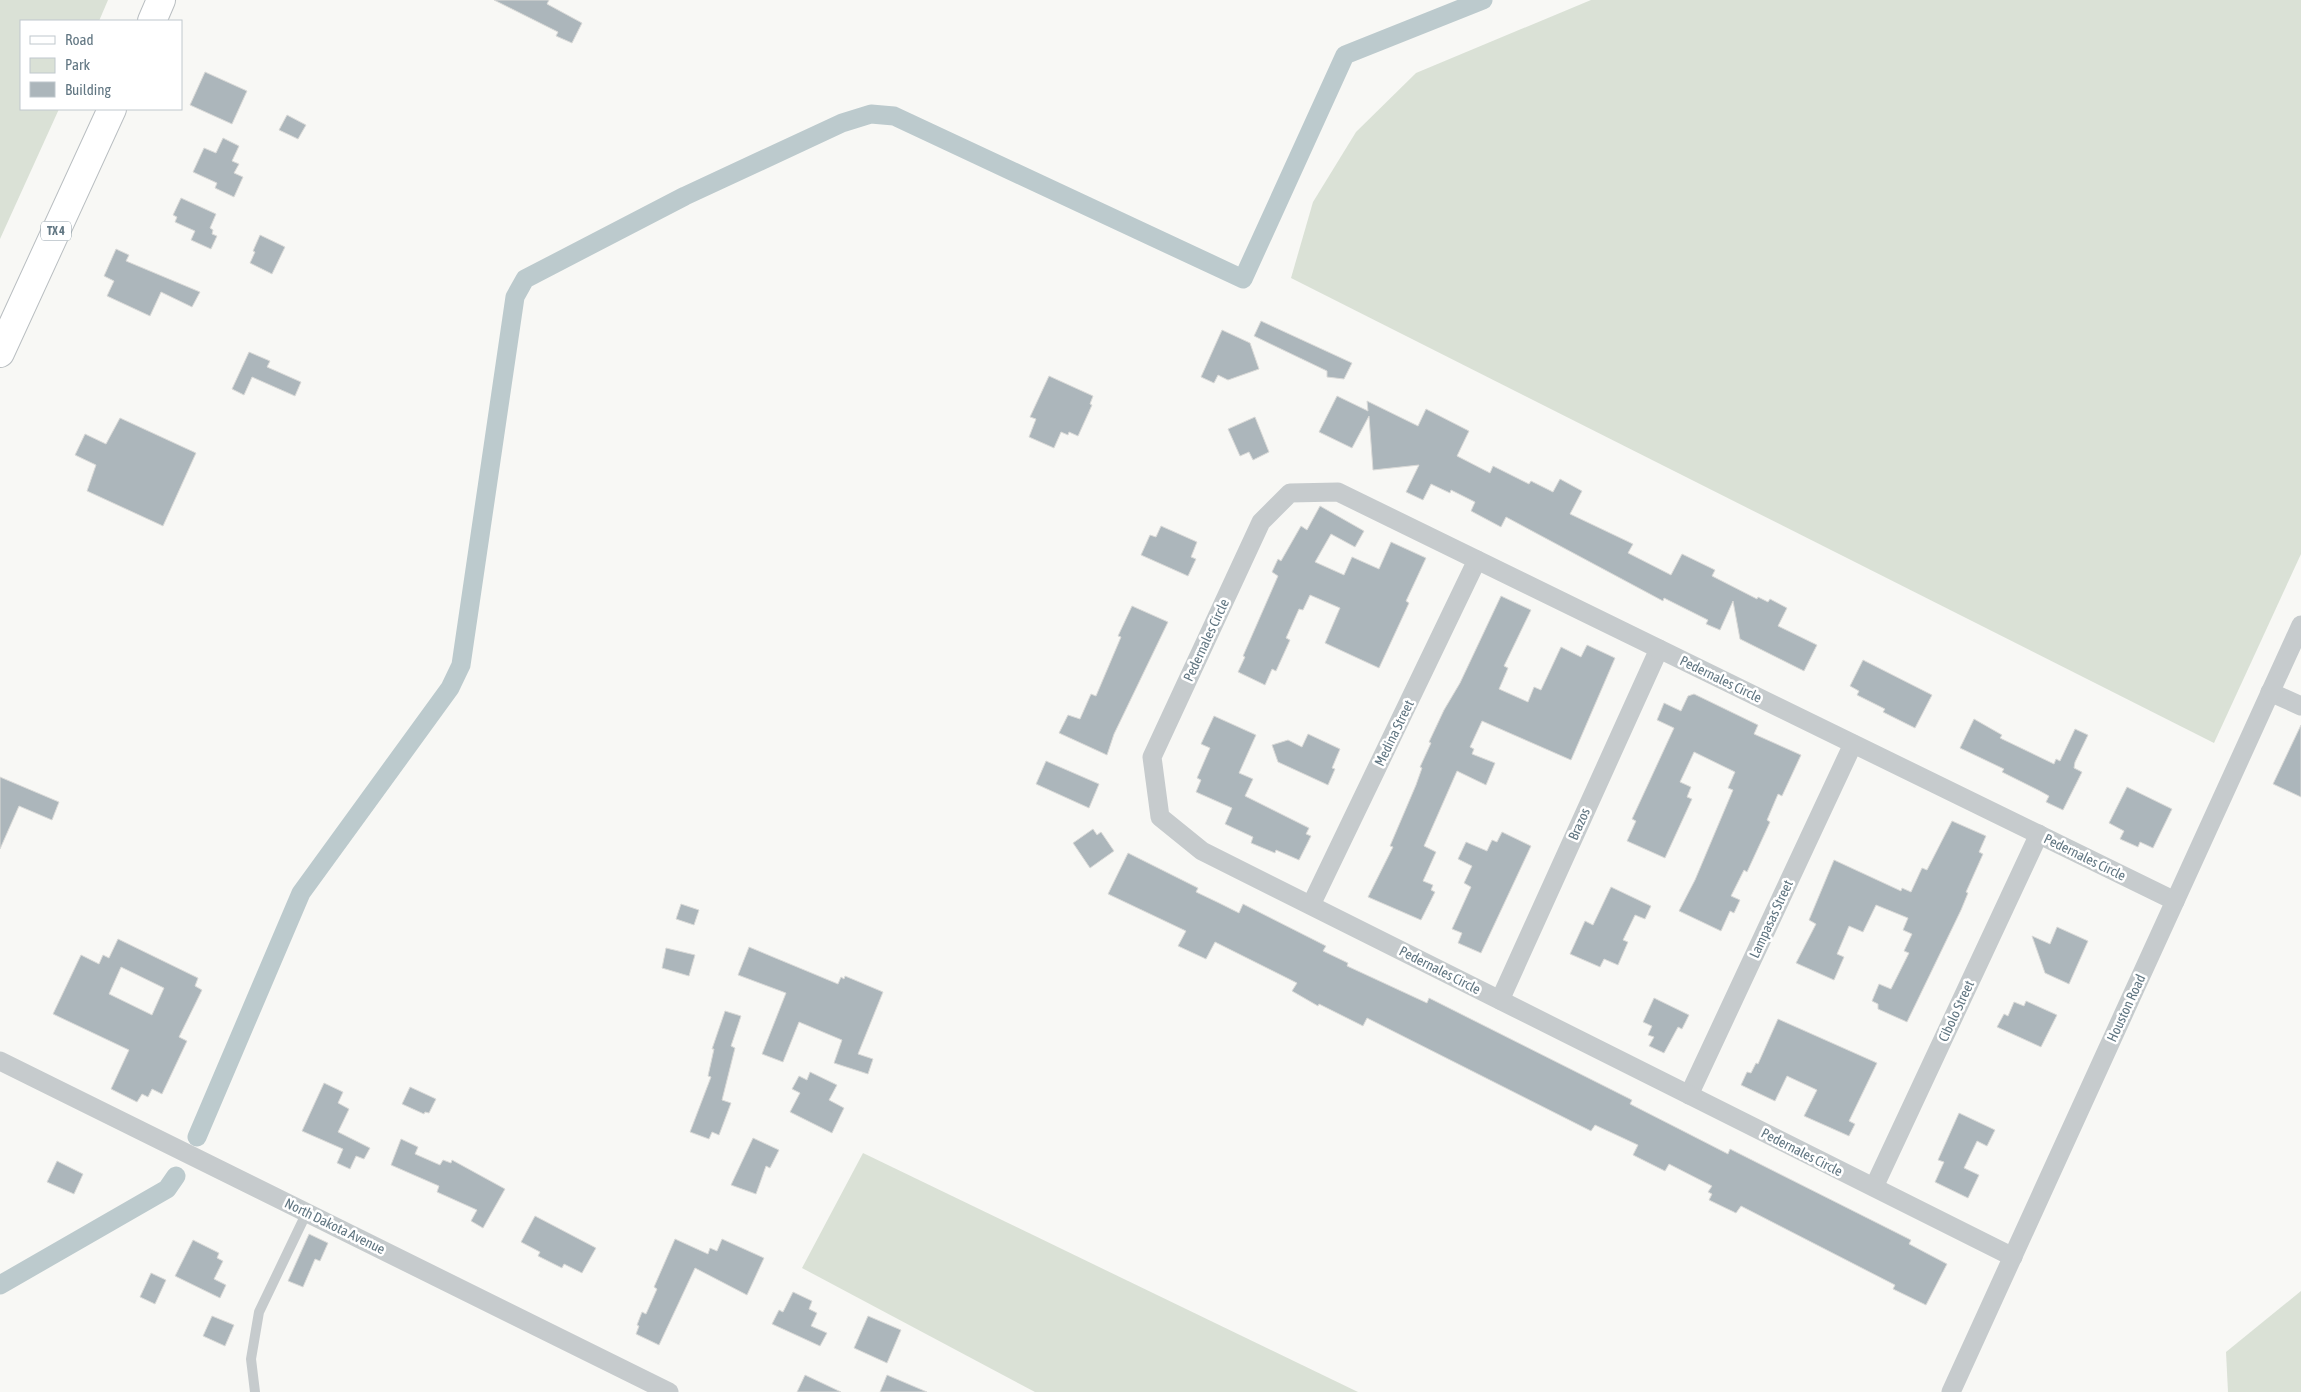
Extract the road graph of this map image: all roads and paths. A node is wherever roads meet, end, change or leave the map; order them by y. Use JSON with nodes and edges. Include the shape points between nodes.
{"nodes":[{"id":1,"x":161,"y":0,"type":"edge"},
{"id":2,"x":152,"y":20,"type":"edge"},
{"id":3,"x":112,"y":110,"type":"edge"},
{"id":4,"x":0,"y":353,"type":"edge"},
{"id":5,"x":1477,"y":560,"type":"junction"},
{"id":6,"x":2301,"y":625,"type":"edge"},
{"id":7,"x":1659,"y":649,"type":"junction"},
{"id":8,"x":2270,"y":692,"type":"junction"},
{"id":9,"x":2301,"y":706,"type":"edge"},
{"id":10,"x":1853,"y":744,"type":"junction"},
{"id":11,"x":2039,"y":834,"type":"junction"},
{"id":12,"x":2175,"y":901,"type":"junction"},
{"id":13,"x":1311,"y":905,"type":"junction"},
{"id":14,"x":1500,"y":1000,"type":"junction"},
{"id":15,"x":0,"y":1061,"type":"edge"},
{"id":16,"x":1689,"y":1095,"type":"junction"},
{"id":17,"x":1874,"y":1188,"type":"junction"},
{"id":18,"x":307,"y":1212,"type":"junction"},
{"id":19,"x":2013,"y":1257,"type":"junction"},
{"id":20,"x":255,"y":1392,"type":"edge"},
{"id":21,"x":669,"y":1392,"type":"edge"},
{"id":22,"x":1951,"y":1392,"type":"edge"}],
"edges":[{"from":1,"to":2,"type":"main road"},
{"from":3,"to":4,"type":"main road","number":"TX 4"},
{"from":5,"to":7,"type":"street","name":"Pedernales Circle"},
{"from":5,"to":13,"type":"street","name":"Medina Street"},
{"from":5,"to":13,"type":"street","name":"Pedernales Circle","via":[[1338,492],[1290,493],[1262,522],[1152,757],[1160,817],[1202,851]]},
{"from":6,"to":8,"type":"street","name":"Houston Road"},
{"from":7,"to":10,"type":"street","name":"Pedernales Circle"},
{"from":7,"to":14,"type":"street","name":"Brazos"},
{"from":8,"to":9,"type":"street"},
{"from":8,"to":12,"type":"street","name":"Houston Road"},
{"from":10,"to":11,"type":"street","name":"Pedernales Circle"},
{"from":10,"to":16,"type":"street","name":"Lampasas Street"},
{"from":11,"to":12,"type":"street","name":"Pedernales Circle"},
{"from":11,"to":17,"type":"street","name":"Cibolo Street"},
{"from":12,"to":19,"type":"street","name":"Houston Road"},
{"from":13,"to":14,"type":"street","name":"Pedernales Circle"},
{"from":14,"to":16,"type":"street","name":"Pedernales Circle"},
{"from":15,"to":18,"type":"street","name":"North Dakota Avenue"},
{"from":16,"to":17,"type":"street","name":"Pedernales Circle"},
{"from":17,"to":19,"type":"street","name":"Pedernales Circle"},
{"from":18,"to":20,"type":"lane","via":[[259,1312],[251,1359]]},
{"from":18,"to":21,"type":"street","name":"North Dakota Avenue"},
{"from":19,"to":22,"type":"street","name":"Houston Road"}]}
